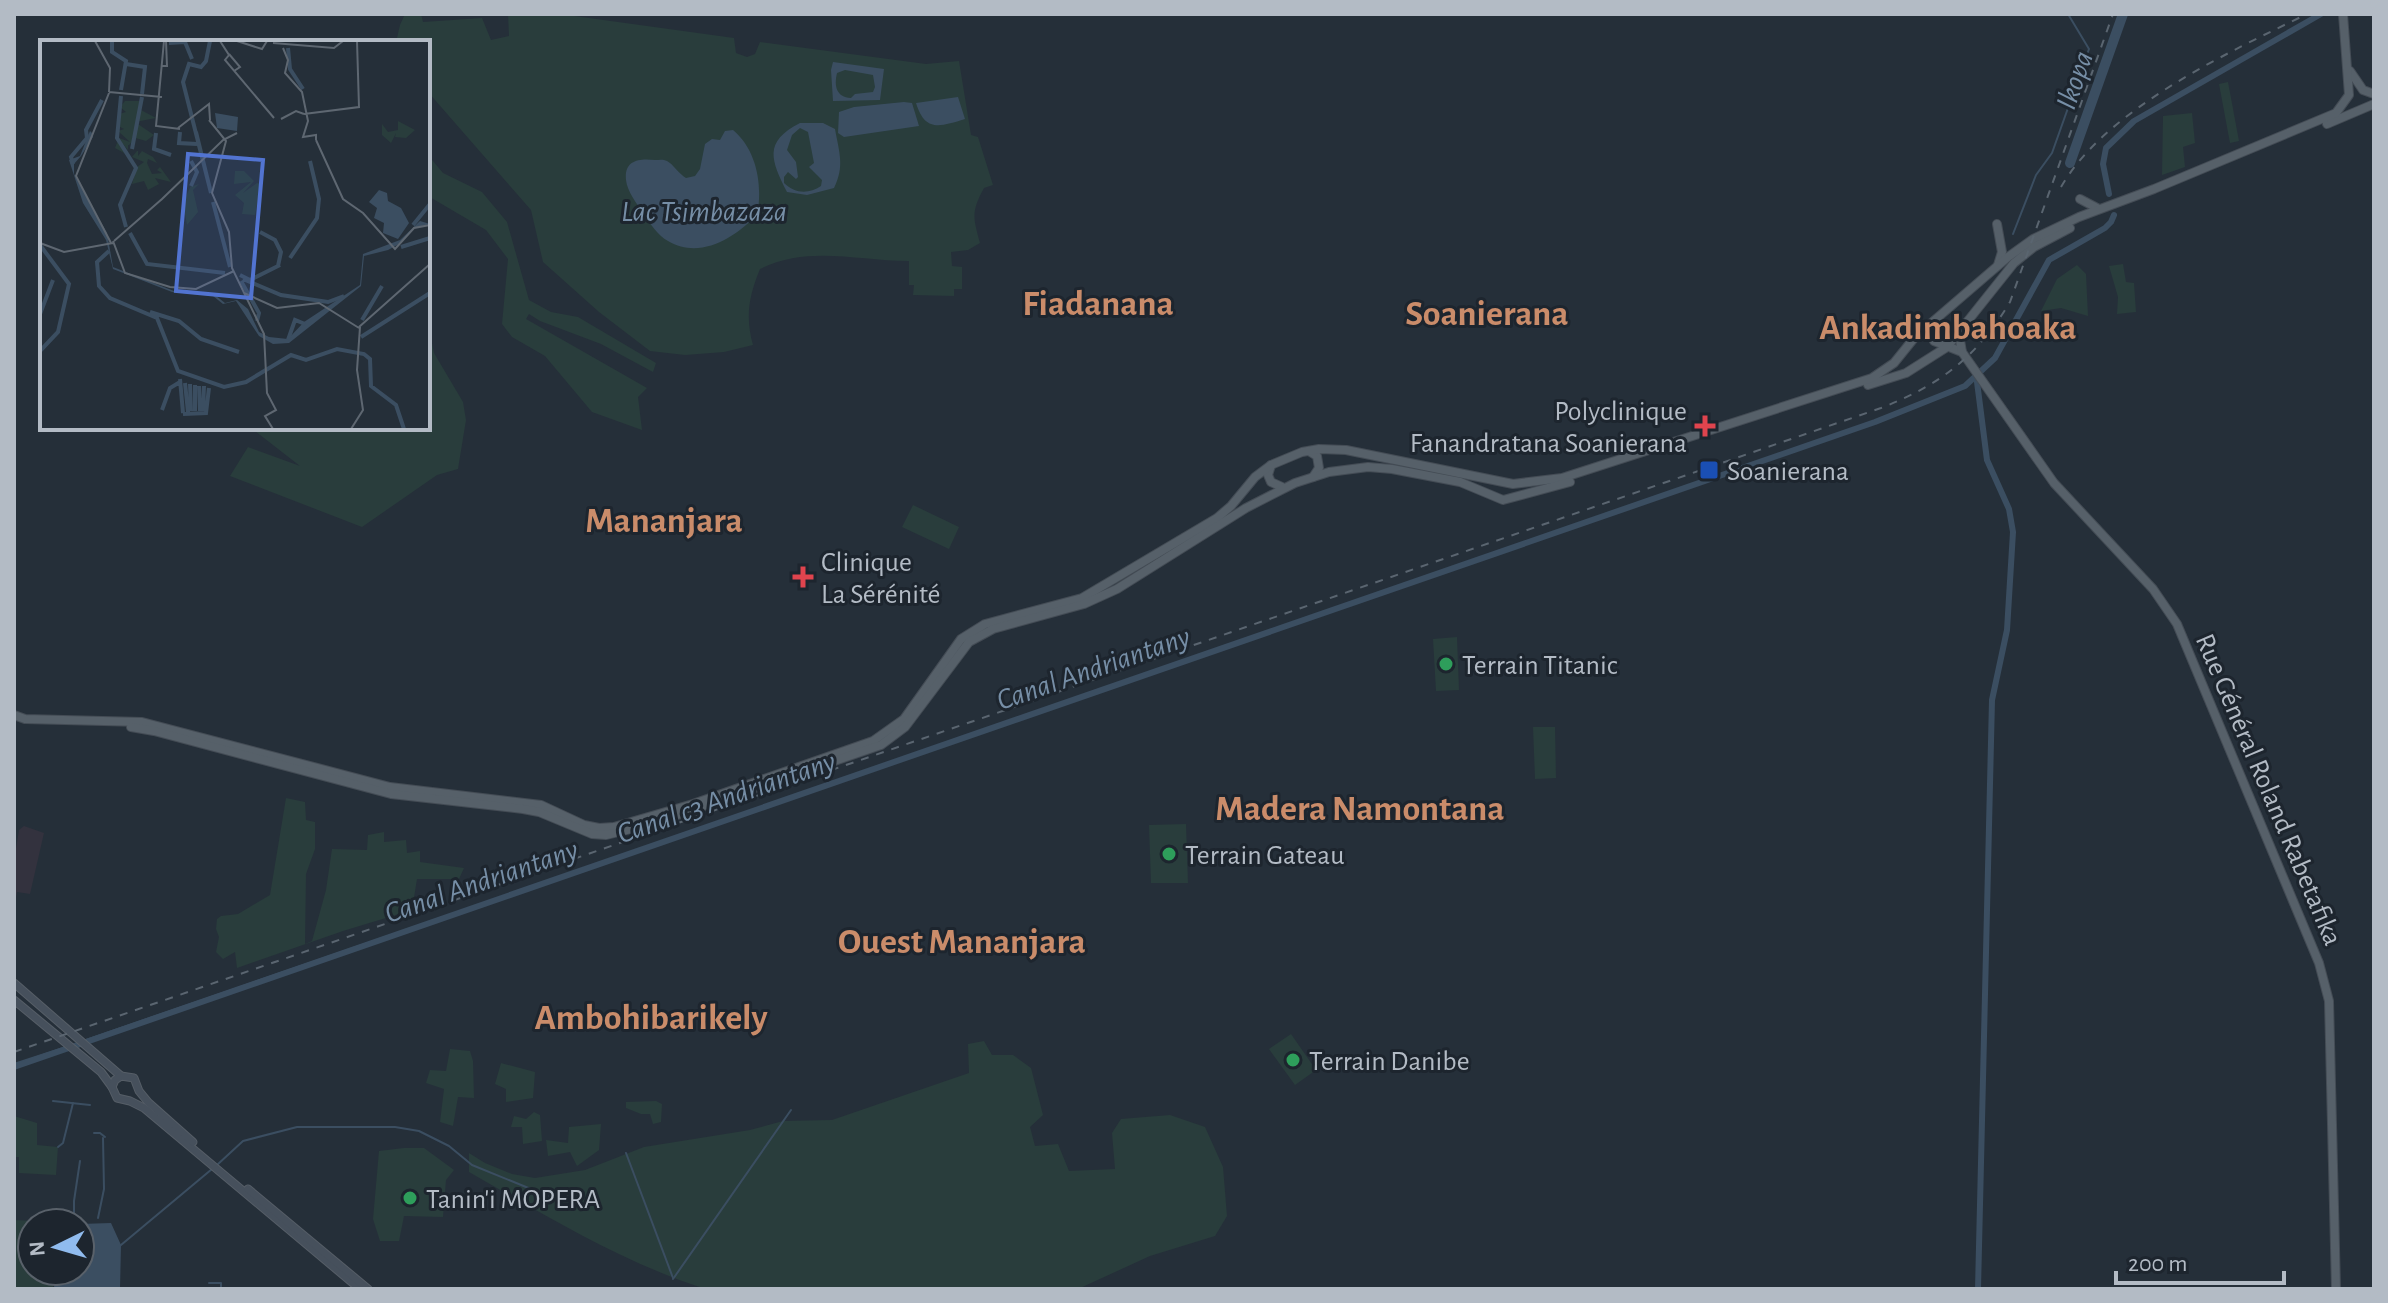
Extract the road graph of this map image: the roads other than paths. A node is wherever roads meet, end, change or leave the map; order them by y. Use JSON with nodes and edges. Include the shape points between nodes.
{"nodes":[{"id":1,"x":2343,"y":15,"type":"edge"},
{"id":2,"x":2348,"y":68,"type":"junction"},
{"id":3,"x":2367,"y":92,"type":"edge"},
{"id":4,"x":2349,"y":97,"type":"junction"},
{"id":5,"x":2374,"y":104,"type":"edge"},
{"id":6,"x":2363,"y":109,"type":"junction"},
{"id":7,"x":2080,"y":199,"type":"dead end"},
{"id":8,"x":2100,"y":209,"type":"junction"},
{"id":9,"x":1997,"y":224,"type":"dead end"},
{"id":10,"x":1997,"y":266,"type":"junction"},
{"id":11,"x":1953,"y":306,"type":"junction"},
{"id":12,"x":1968,"y":322,"type":"junction"},
{"id":13,"x":1931,"y":324,"type":"junction"},
{"id":14,"x":1959,"y":334,"type":"junction"},
{"id":15,"x":1947,"y":347,"type":"junction"},
{"id":16,"x":1962,"y":352,"type":"junction"},
{"id":17,"x":1308,"y":451,"type":"junction"},
{"id":18,"x":1271,"y":465,"type":"junction"},
{"id":19,"x":1313,"y":477,"type":"junction"},
{"id":20,"x":1499,"y":482,"type":"junction"},
{"id":21,"x":1513,"y":484,"type":"junction"},
{"id":22,"x":1285,"y":487,"type":"junction"},
{"id":23,"x":1521,"y":496,"type":"junction"},
{"id":24,"x":1490,"y":497,"type":"junction"},
{"id":25,"x":14,"y":715,"type":"edge"},
{"id":26,"x":14,"y":722,"type":"edge"},
{"id":27,"x":14,"y":983,"type":"edge"},
{"id":28,"x":14,"y":1000,"type":"edge"},
{"id":29,"x":121,"y":1076,"type":"junction"},
{"id":30,"x":112,"y":1087,"type":"junction"},
{"id":31,"x":139,"y":1091,"type":"junction"},
{"id":32,"x":130,"y":1101,"type":"junction"},
{"id":33,"x":218,"y":1167,"type":"junction"},
{"id":34,"x":360,"y":1289,"type":"edge"},
{"id":35,"x":368,"y":1289,"type":"edge"},
{"id":36,"x":2336,"y":1289,"type":"edge"}],
"edges":[{"from":1,"to":2,"type":"main road"},
{"from":2,"to":3,"type":"main road"},
{"from":2,"to":4,"type":"main road"},
{"from":3,"to":4,"type":"main road","via":[[2353,91]]},
{"from":3,"to":6,"type":"main road"},
{"from":4,"to":6,"type":"main road","via":[[2352,108]]},
{"from":4,"to":8,"type":"main road","via":[[2328,118]]},
{"from":5,"to":6,"type":"main road"},
{"from":6,"to":12,"type":"main road","via":[[2063,231],[2014,263]]},
{"from":7,"to":8,"type":"main road"},
{"from":8,"to":10,"type":"main road","via":[[2033,239]]},
{"from":9,"to":10,"type":"main road","via":[[2002,252]]},
{"from":10,"to":11,"type":"main road"},
{"from":11,"to":12,"type":"main road","via":[[1964,310]]},
{"from":11,"to":13,"type":"main road"},
{"from":12,"to":14,"type":"main road"},
{"from":13,"to":15,"type":"main road","via":[[1932,338]]},
{"from":13,"to":21,"type":"main road","via":[[1872,378],[1562,478]]},
{"from":14,"to":15,"type":"main road"},
{"from":14,"to":16,"type":"main road"},
{"from":15,"to":16,"type":"main road"},
{"from":15,"to":23,"type":"main road","via":[[1897,376]]},
{"from":16,"to":36,"type":"main road","name":"Rue Général Roland Rabetafika","via":[[2066,499],[2153,589],[2177,624],[2319,963],[2329,1001]]},
{"from":17,"to":18,"type":"main road"},
{"from":17,"to":19,"type":"main road","via":[[1319,463]]},
{"from":17,"to":20,"type":"main road","via":[[1346,450]]},
{"from":18,"to":22,"type":"main road","via":[[1271,482]]},
{"from":18,"to":25,"type":"main road","via":[[1217,518],[1114,581],[1082,598],[985,624],[961,639],[904,719],[873,741],[614,827],[584,825],[541,805],[390,787],[153,724]]},
{"from":19,"to":22,"type":"main road"},
{"from":19,"to":24,"type":"main road","via":[[1368,467],[1392,469],[1460,482]]},
{"from":20,"to":21,"type":"main road"},
{"from":20,"to":24,"type":"main road","via":[[1490,487]]},
{"from":21,"to":23,"type":"main road"},
{"from":22,"to":26,"type":"main road","via":[[1117,589],[1084,604],[993,629],[969,642],[905,727],[881,745],[606,835],[539,812],[391,794],[139,727]]},
{"from":23,"to":24,"type":"main road"},
{"from":27,"to":29,"type":"main road"},
{"from":28,"to":30,"type":"main road"},
{"from":29,"to":30,"type":"main road"},
{"from":29,"to":31,"type":"main road","via":[[134,1078]]},
{"from":30,"to":32,"type":"main road","via":[[117,1098]]},
{"from":31,"to":32,"type":"main road"},
{"from":31,"to":33,"type":"main road"},
{"from":32,"to":33,"type":"main road"},
{"from":33,"to":34,"type":"main road"},
{"from":33,"to":35,"type":"main road"}]}
